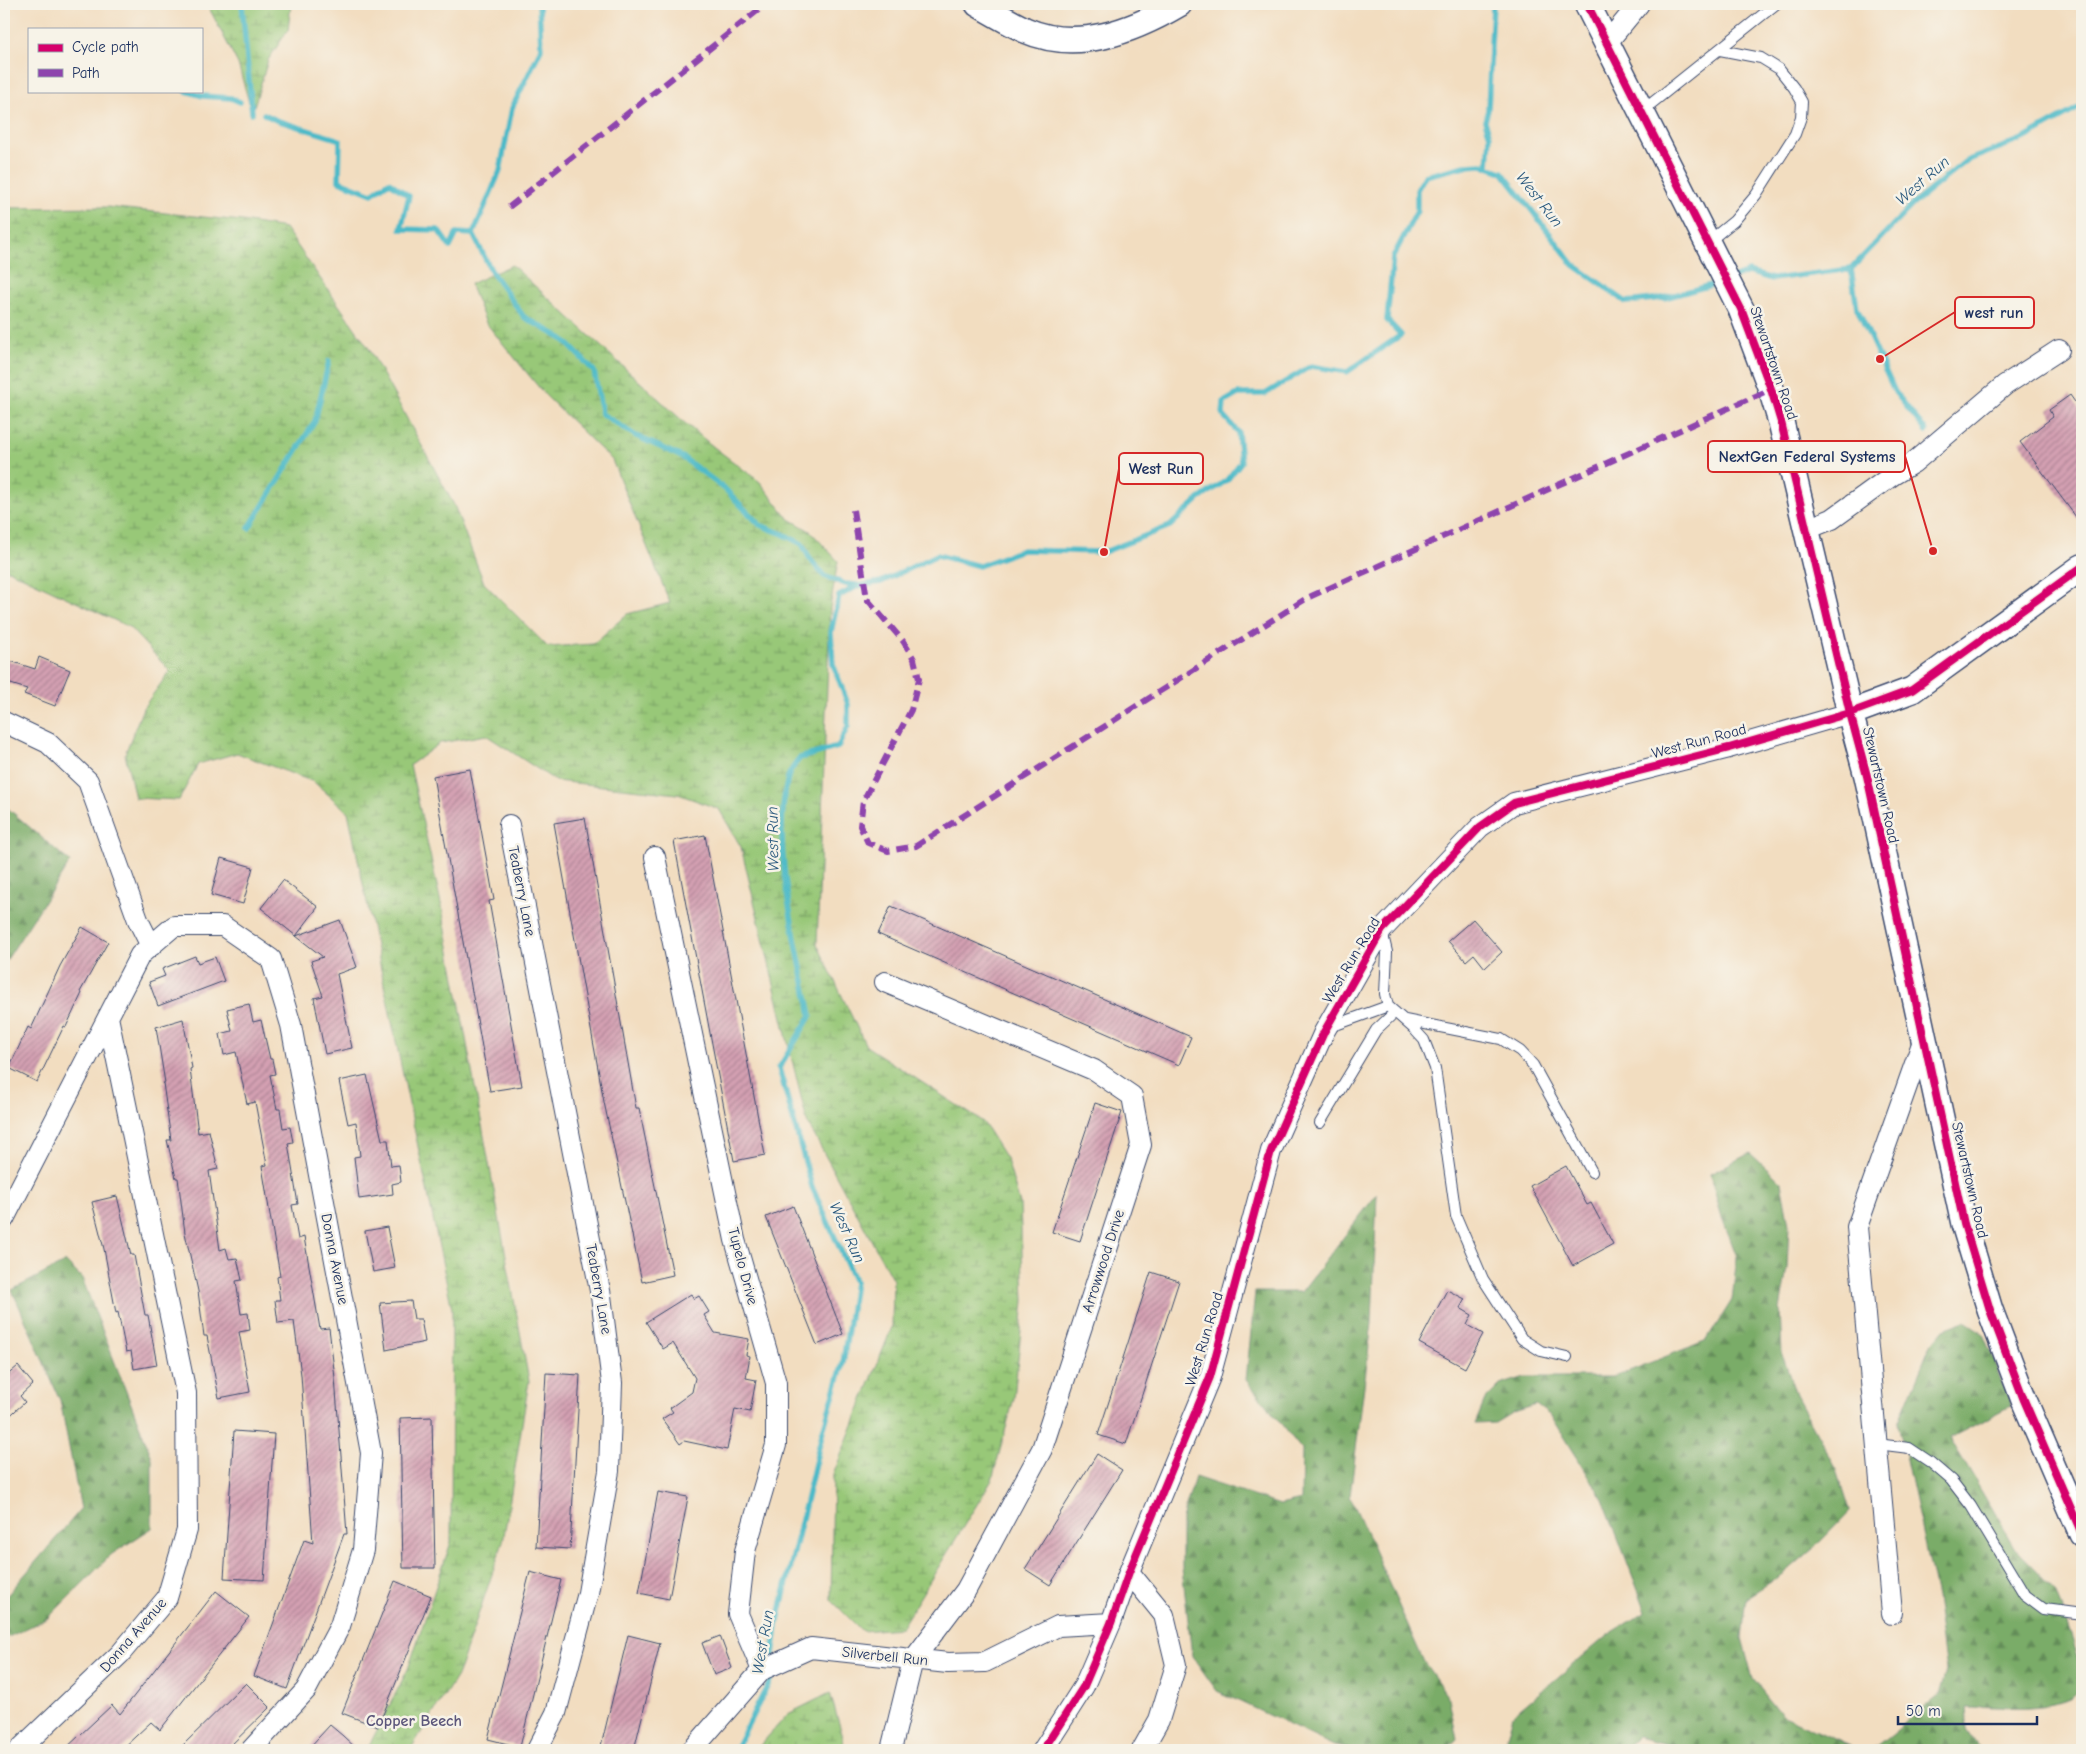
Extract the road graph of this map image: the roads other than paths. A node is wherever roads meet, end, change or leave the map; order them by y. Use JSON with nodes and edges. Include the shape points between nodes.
{"nodes":[{"id":1,"x":978,"y":4,"type":"edge"},
{"id":2,"x":1179,"y":4,"type":"edge"},
{"id":3,"x":1587,"y":4,"type":"edge"},
{"id":4,"x":1639,"y":4,"type":"edge"},
{"id":5,"x":1776,"y":4,"type":"edge"},
{"id":6,"x":1606,"y":44,"type":"junction"},
{"id":7,"x":1720,"y":50,"type":"junction"},
{"id":8,"x":1641,"y":112,"type":"junction"},
{"id":9,"x":1711,"y":249,"type":"junction"},
{"id":10,"x":2059,"y":350,"type":"dead end"},
{"id":11,"x":1807,"y":529,"type":"junction"},
{"id":12,"x":2082,"y":567,"type":"edge"},
{"id":13,"x":1850,"y":713,"type":"junction"},
{"id":14,"x":4,"y":722,"type":"edge"},
{"id":15,"x":510,"y":825,"type":"dead end"},
{"id":16,"x":655,"y":857,"type":"dead end"},
{"id":17,"x":1382,"y":930,"type":"junction"},
{"id":18,"x":151,"y":946,"type":"junction"},
{"id":19,"x":885,"y":982,"type":"dead end"},
{"id":20,"x":1391,"y":1009,"type":"junction"},
{"id":21,"x":108,"y":1017,"type":"junction"},
{"id":22,"x":1404,"y":1020,"type":"junction"},
{"id":23,"x":1327,"y":1028,"type":"junction"},
{"id":24,"x":1924,"y":1038,"type":"junction"},
{"id":25,"x":1320,"y":1123,"type":"dead end"},
{"id":26,"x":1592,"y":1172,"type":"dead end"},
{"id":27,"x":4,"y":1219,"type":"edge"},
{"id":28,"x":1567,"y":1357,"type":"dead end"},
{"id":29,"x":1877,"y":1444,"type":"junction"},
{"id":30,"x":2082,"y":1534,"type":"edge"},
{"id":31,"x":1129,"y":1572,"type":"junction"},
{"id":32,"x":1892,"y":1613,"type":"dead end"},
{"id":33,"x":2082,"y":1614,"type":"edge"},
{"id":34,"x":1111,"y":1623,"type":"junction"},
{"id":35,"x":913,"y":1660,"type":"junction"},
{"id":36,"x":763,"y":1669,"type":"junction"},
{"id":37,"x":19,"y":1750,"type":"edge"},
{"id":38,"x":251,"y":1750,"type":"edge"},
{"id":39,"x":538,"y":1750,"type":"edge"},
{"id":40,"x":692,"y":1750,"type":"edge"},
{"id":41,"x":891,"y":1750,"type":"edge"},
{"id":42,"x":1043,"y":1750,"type":"edge"},
{"id":43,"x":1142,"y":1750,"type":"edge"}],
"edges":[{"from":1,"to":2,"type":"street","via":[[1026,30],[1049,37],[1077,39],[1102,38],[1123,31]]},
{"from":3,"to":6,"type":"street","name":"Stewartstown Road"},
{"from":4,"to":6,"type":"street"},
{"from":5,"to":7,"type":"lane"},
{"from":6,"to":8,"type":"street","name":"Stewartstown Road"},
{"from":7,"to":8,"type":"lane"},
{"from":7,"to":9,"type":"lane","via":[[1761,58],[1779,69],[1802,102],[1795,134],[1756,195]]},
{"from":8,"to":9,"type":"street","name":"Stewartstown Road"},
{"from":9,"to":11,"type":"street","name":"Stewartstown Road","via":[[1742,310],[1771,389]]},
{"from":10,"to":11,"type":"street","via":[[2005,385],[1913,463],[1832,519]]},
{"from":11,"to":13,"type":"street","name":"Stewartstown Road"},
{"from":12,"to":13,"type":"street","name":"West Run Road","via":[[1912,690]]},
{"from":13,"to":17,"type":"street","name":"West Run Road","via":[[1514,803],[1480,827]]},
{"from":13,"to":24,"type":"street","name":"Stewartstown Road","via":[[1867,776]]},
{"from":14,"to":18,"type":"street","via":[[48,743],[88,781],[138,920]]},
{"from":15,"to":39,"type":"street","name":"Teaberry Lane","via":[[602,1296],[612,1383],[609,1471],[588,1593],[556,1713]]},
{"from":16,"to":36,"type":"street","name":"Tupelo Drive","via":[[735,1240],[776,1383],[776,1445],[744,1551],[738,1614]]},
{"from":17,"to":20,"type":"lane","via":[[1387,952],[1385,994]]},
{"from":17,"to":23,"type":"street","name":"West Run Road"},
{"from":18,"to":21,"type":"street","name":"Donna Avenue","via":[[140,955]]},
{"from":18,"to":38,"type":"street","name":"Donna Avenue","via":[[174,926],[223,926],[271,959],[292,1025],[371,1453],[363,1550],[340,1626],[306,1690]]},
{"from":19,"to":35,"type":"street","name":"Arrowwood Drive","via":[[1094,1070],[1132,1096],[1141,1145],[1042,1449],[966,1590]]},
{"from":20,"to":22,"type":"lane"},
{"from":20,"to":23,"type":"lane"},
{"from":20,"to":25,"type":"lane"},
{"from":21,"to":27,"type":"street","name":"Donna Avenue"},
{"from":21,"to":37,"type":"street","name":"Donna Avenue","via":[[186,1393],[187,1530],[167,1598],[120,1654]]},
{"from":22,"to":26,"type":"lane","via":[[1501,1039],[1520,1051],[1533,1065]]},
{"from":22,"to":28,"type":"lane","via":[[1424,1040],[1435,1068],[1456,1216],[1483,1279],[1522,1339],[1541,1351]]},
{"from":23,"to":31,"type":"street","name":"West Run Road","via":[[1271,1151],[1210,1377]]},
{"from":24,"to":29,"type":"street","via":[[1857,1227]]},
{"from":24,"to":30,"type":"street","name":"Stewartstown Road","via":[[1964,1224],[1990,1310],[2024,1400]]},
{"from":29,"to":32,"type":"street"},
{"from":29,"to":33,"type":"lane","via":[[1908,1448],[1951,1480],[2024,1594],[2044,1609]]},
{"from":31,"to":34,"type":"street","name":"West Run Road"},
{"from":31,"to":43,"type":"street","via":[[1164,1615],[1176,1665],[1159,1720]]},
{"from":34,"to":35,"type":"street","name":"Silverbell Run","via":[[1058,1626],[984,1662]]},
{"from":34,"to":42,"type":"street","name":"West Run Road","via":[[1084,1686]]},
{"from":35,"to":36,"type":"street","name":"Silverbell Run","via":[[810,1648]]},
{"from":35,"to":41,"type":"street"},
{"from":36,"to":40,"type":"street","name":"Silverbell Run"}]}
